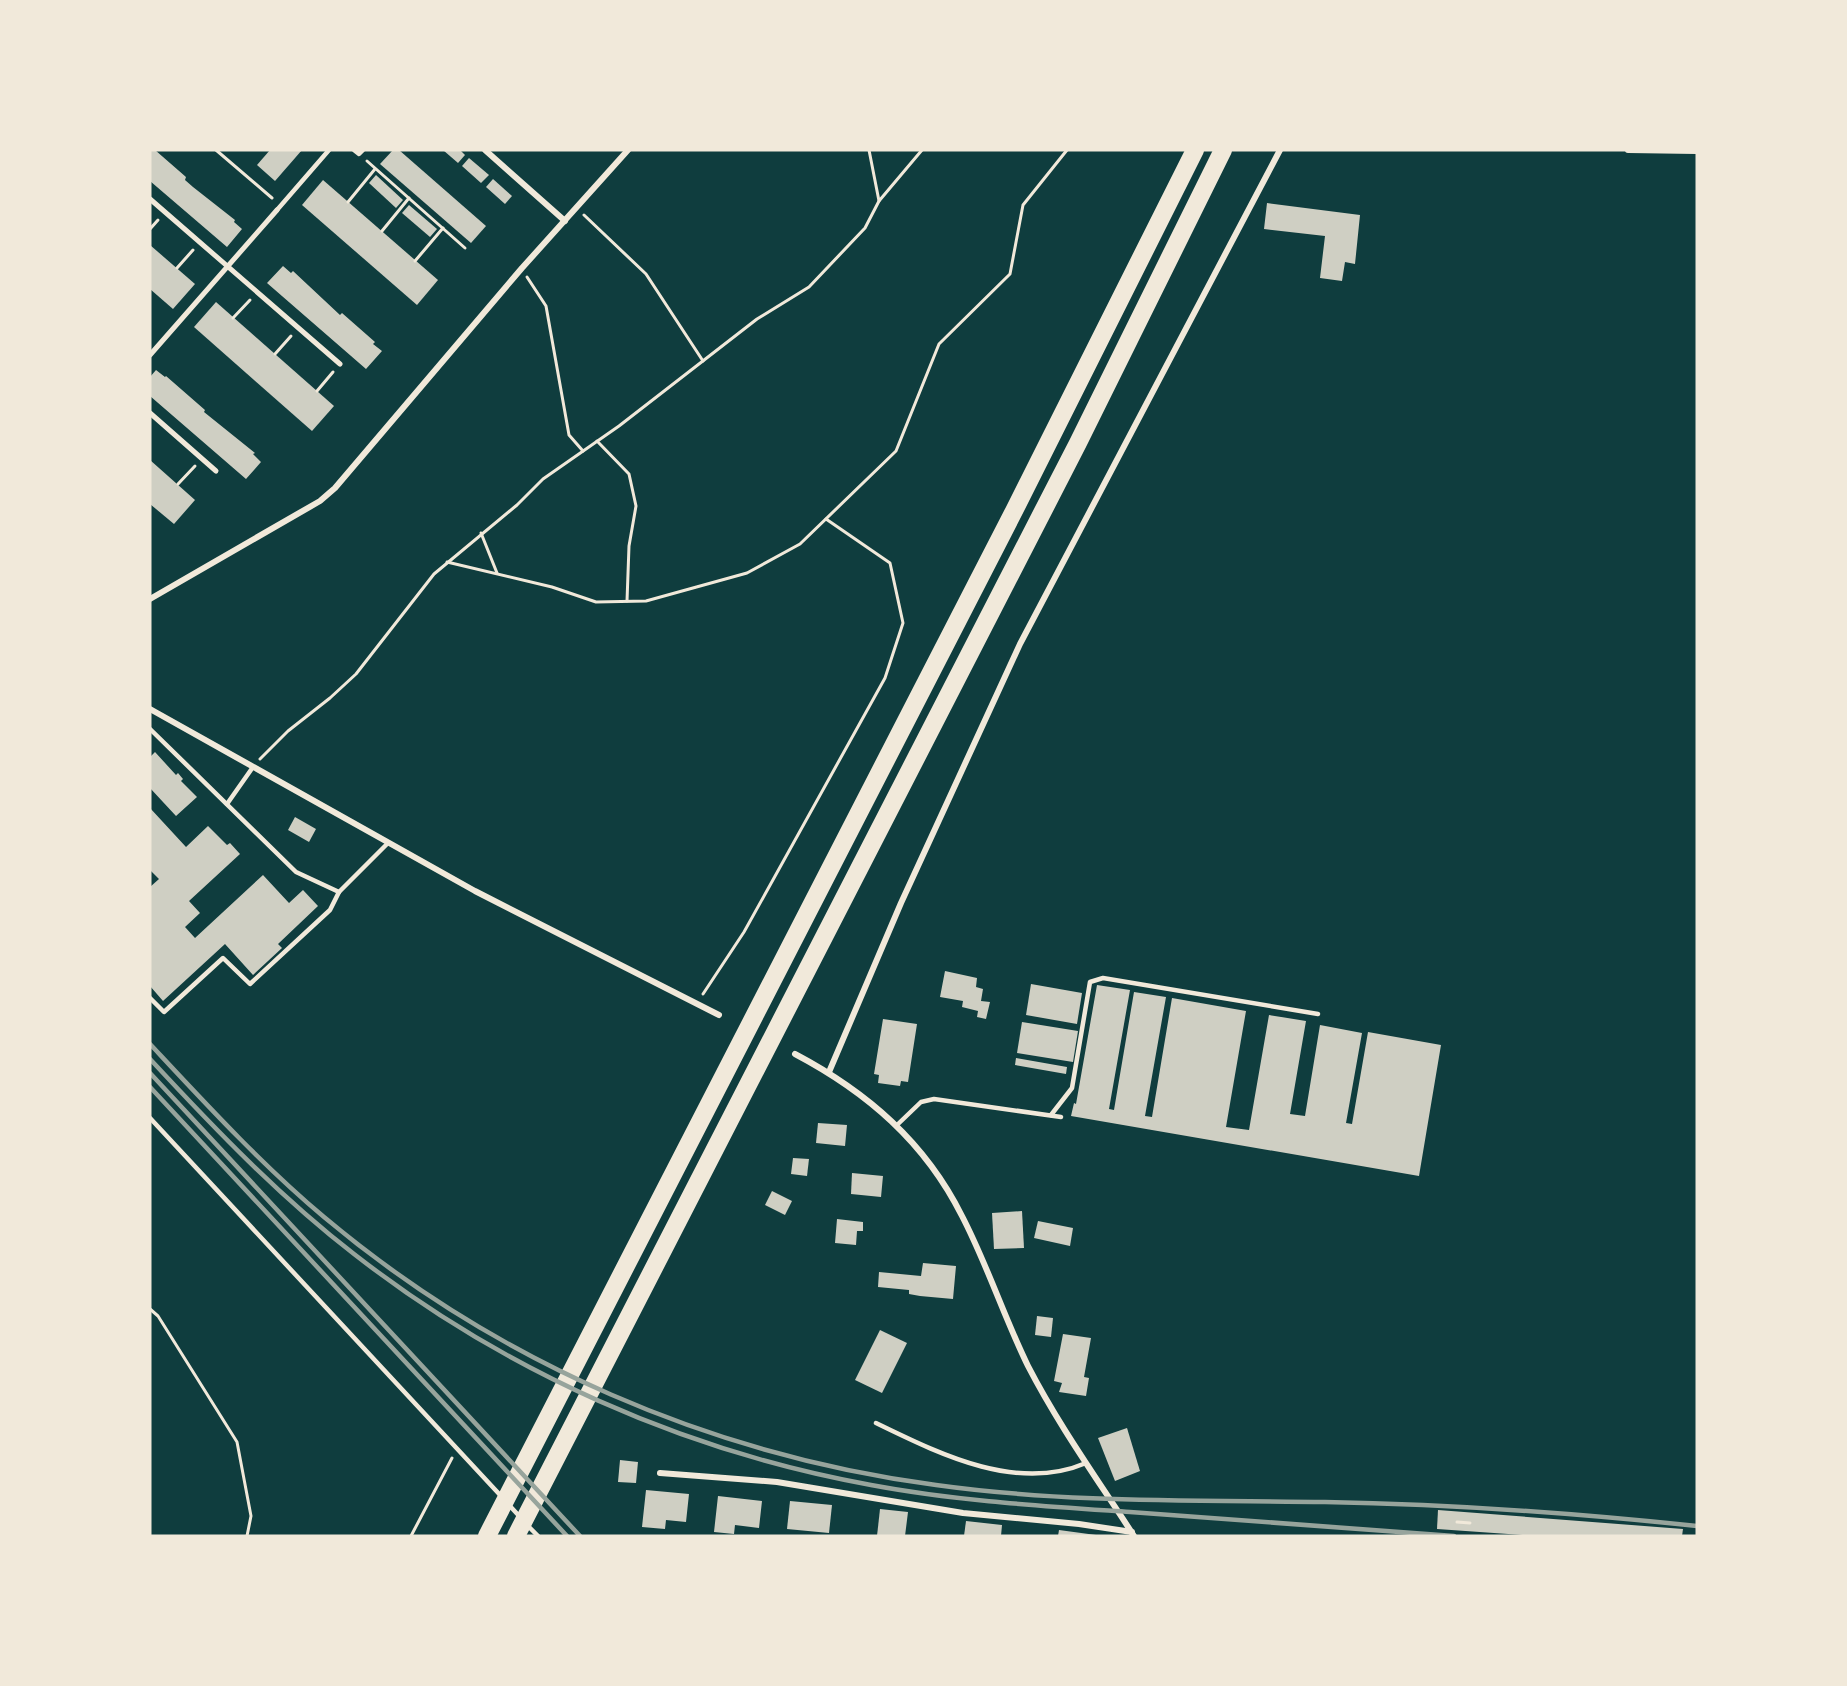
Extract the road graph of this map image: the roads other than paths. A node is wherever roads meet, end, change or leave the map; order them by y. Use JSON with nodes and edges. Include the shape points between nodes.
{"nodes":[{"id":1,"x":329,"y":150,"type":"edge"},
{"id":2,"x":485,"y":150,"type":"edge"},
{"id":3,"x":628,"y":150,"type":"edge"},
{"id":4,"x":1195,"y":150,"type":"edge"},
{"id":5,"x":1223,"y":150,"type":"edge"},
{"id":6,"x":1280,"y":150,"type":"edge"},
{"id":7,"x":1628,"y":150,"type":"edge"},
{"id":8,"x":1697,"y":151,"type":"edge"},
{"id":9,"x":150,"y":199,"type":"edge"},
{"id":10,"x":279,"y":207,"type":"joint"},
{"id":11,"x":565,"y":221,"type":"junction"},
{"id":12,"x":228,"y":266,"type":"junction"},
{"id":13,"x":150,"y":355,"type":"edge"},
{"id":14,"x":340,"y":364,"type":"road end"},
{"id":15,"x":150,"y":413,"type":"edge"},
{"id":16,"x":216,"y":471,"type":"dead end"},
{"id":17,"x":150,"y":599,"type":"edge"},
{"id":18,"x":151,"y":712,"type":"edge"},
{"id":19,"x":150,"y":729,"type":"edge"},
{"id":20,"x":253,"y":767,"type":"junction"},
{"id":21,"x":227,"y":804,"type":"junction"},
{"id":22,"x":388,"y":843,"type":"junction"},
{"id":23,"x":339,"y":892,"type":"junction"},
{"id":24,"x":150,"y":998,"type":"edge"},
{"id":25,"x":1318,"y":1014,"type":"dead end"},
{"id":26,"x":719,"y":1015,"type":"dead end"},
{"id":27,"x":795,"y":1054,"type":"dead end"},
{"id":28,"x":829,"y":1072,"type":"junction"},
{"id":29,"x":1051,"y":1116,"type":"junction"},
{"id":30,"x":1061,"y":1117,"type":"dead end"},
{"id":31,"x":150,"y":1118,"type":"edge"},
{"id":32,"x":897,"y":1125,"type":"junction"},
{"id":33,"x":876,"y":1423,"type":"dead end"},
{"id":34,"x":1086,"y":1462,"type":"junction"},
{"id":35,"x":660,"y":1473,"type":"dead end"},
{"id":36,"x":1133,"y":1534,"type":"edge"},
{"id":37,"x":488,"y":1536,"type":"edge"},
{"id":38,"x":516,"y":1536,"type":"edge"},
{"id":39,"x":538,"y":1536,"type":"edge"}],
"edges":[{"from":1,"to":10,"type":"lane"},
{"from":2,"to":11,"type":"street"},
{"from":3,"to":11,"type":"street"},
{"from":4,"to":37,"type":"highway","via":[[1025,491]]},
{"from":5,"to":38,"type":"highway","via":[[1078,443]]},
{"from":6,"to":28,"type":"street","via":[[1020,644],[905,893]]},
{"from":7,"to":8,"type":"street"},
{"from":9,"to":12,"type":"street"},
{"from":10,"to":12,"type":"street"},
{"from":11,"to":17,"type":"street","via":[[335,488],[320,501]]},
{"from":12,"to":13,"type":"street"},
{"from":12,"to":14,"type":"street"},
{"from":15,"to":16,"type":"street"},
{"from":18,"to":20,"type":"street"},
{"from":19,"to":21,"type":"lane"},
{"from":20,"to":21,"type":"lane"},
{"from":20,"to":22,"type":"street"},
{"from":21,"to":23,"type":"lane","via":[[296,872]]},
{"from":22,"to":23,"type":"lane"},
{"from":22,"to":26,"type":"street"},
{"from":23,"to":24,"type":"lane","via":[[330,910],[250,984],[224,958],[164,1012]]},
{"from":25,"to":29,"type":"lane","via":[[1103,978],[1090,982],[1072,1088]]},
{"from":27,"to":28,"type":"street"},
{"from":28,"to":32,"type":"street"},
{"from":29,"to":30,"type":"lane"},
{"from":29,"to":32,"type":"lane","via":[[934,1099],[921,1102]]},
{"from":31,"to":39,"type":"lane"},
{"from":32,"to":34,"type":"street","via":[[928,1160],[952,1196],[1028,1365]]},
{"from":33,"to":34,"type":"lane","via":[[977,1466],[1039,1472]]},
{"from":34,"to":36,"type":"street"},
{"from":35,"to":36,"type":"street","via":[[777,1482],[963,1513],[1079,1524]]}]}
